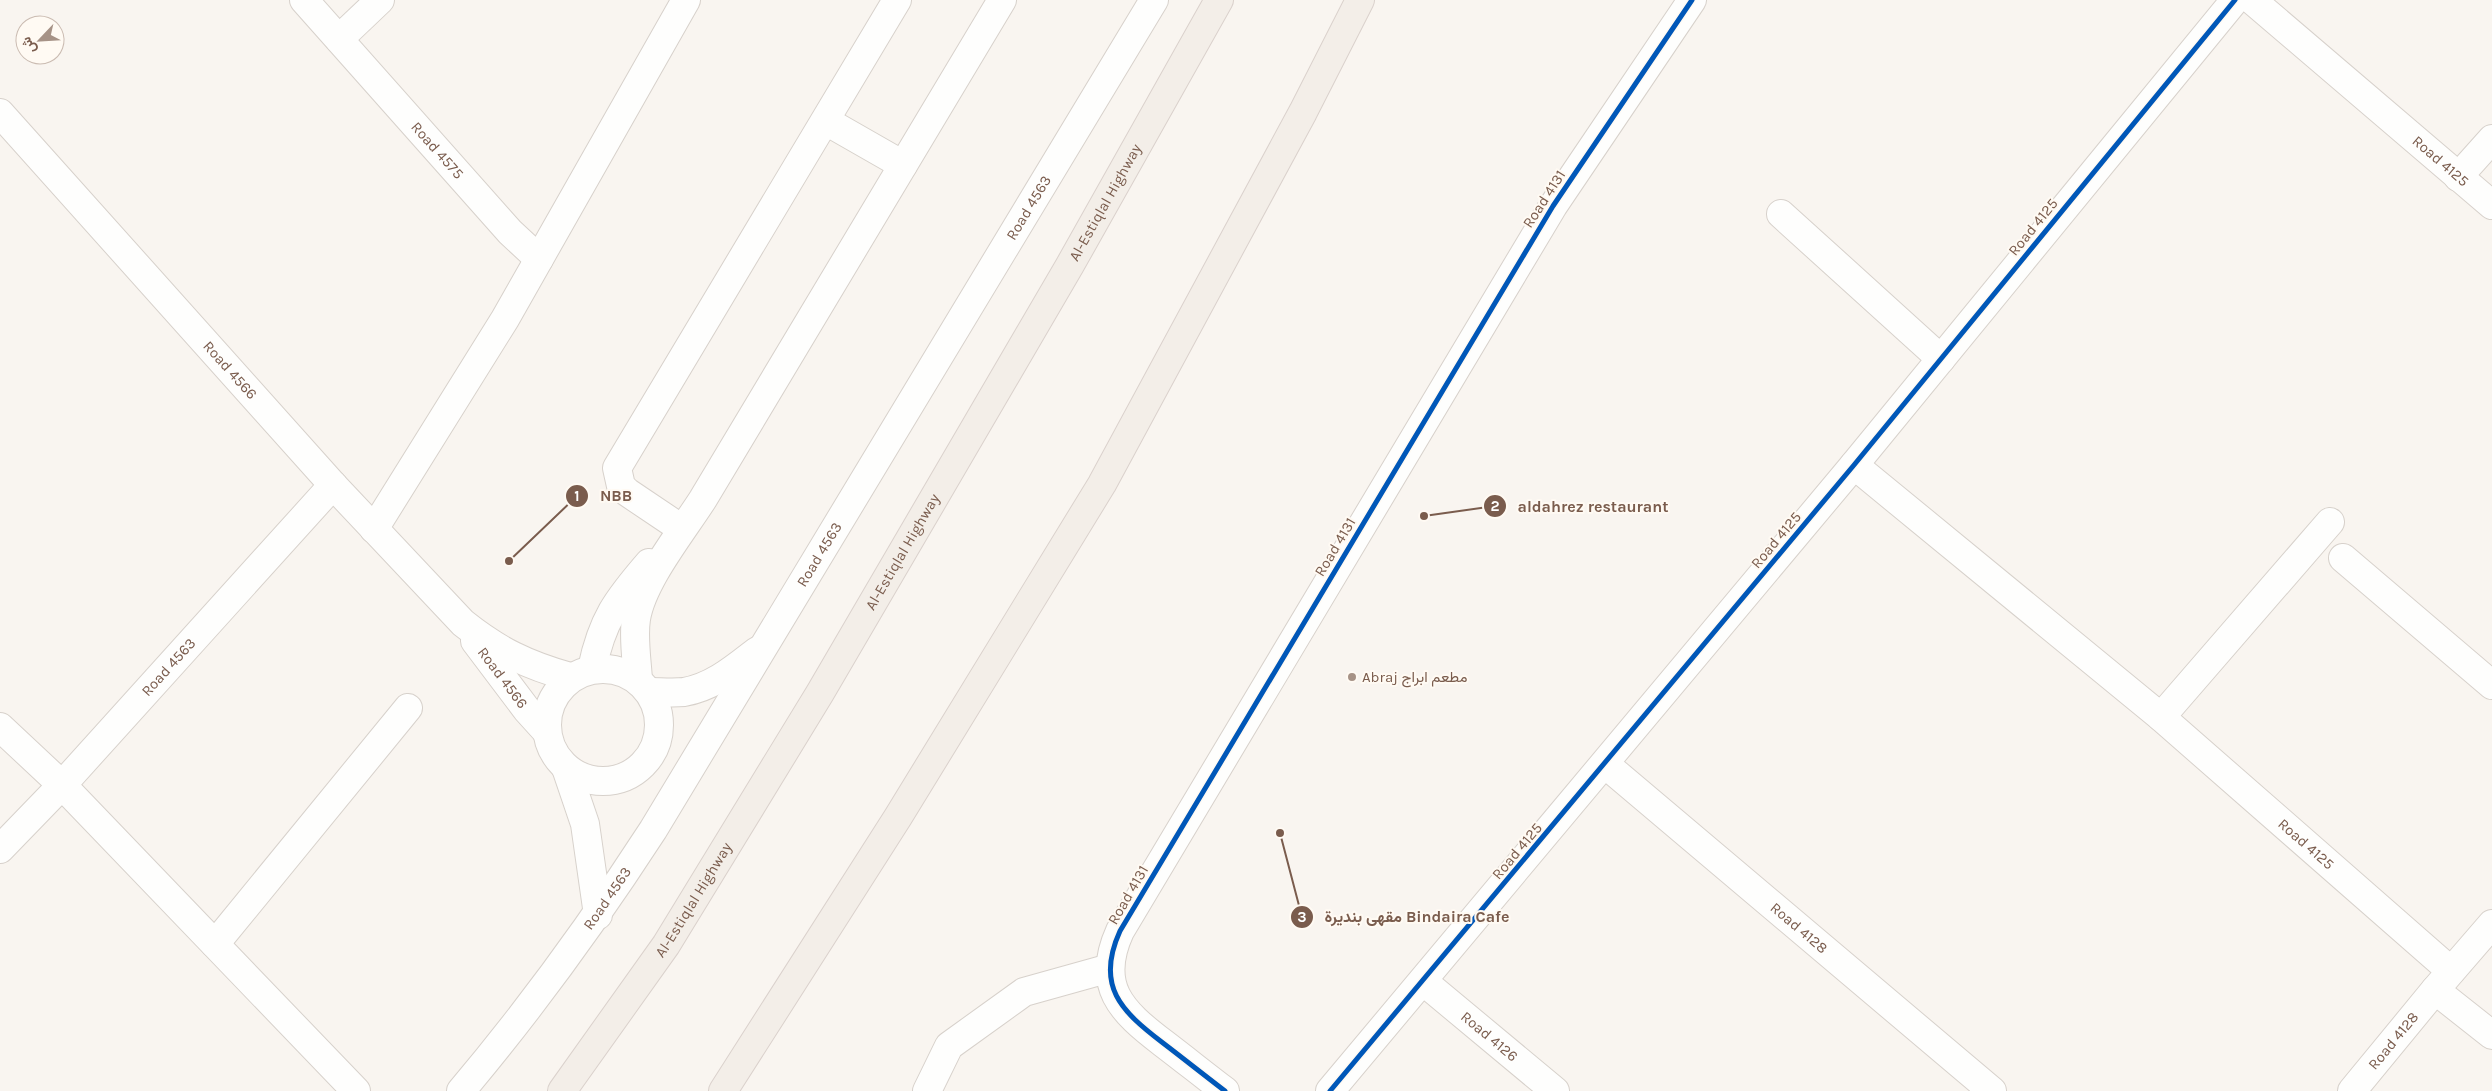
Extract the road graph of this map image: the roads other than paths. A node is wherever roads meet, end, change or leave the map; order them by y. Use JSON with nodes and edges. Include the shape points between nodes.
{"nodes":[{"id":1,"x":304,"y":0,"type":"edge"},
{"id":2,"x":380,"y":0,"type":"edge"},
{"id":3,"x":686,"y":0,"type":"edge"},
{"id":4,"x":897,"y":0,"type":"edge"},
{"id":5,"x":1002,"y":0,"type":"edge"},
{"id":6,"x":1154,"y":0,"type":"edge"},
{"id":7,"x":1219,"y":0,"type":"edge"},
{"id":8,"x":1360,"y":0,"type":"edge"},
{"id":9,"x":1692,"y":0,"type":"edge"},
{"id":10,"x":2235,"y":0,"type":"edge"},
{"id":11,"x":2252,"y":0,"type":"edge"},
{"id":12,"x":339,"y":39,"type":"junction"},
{"id":13,"x":0,"y":113,"type":"edge"},
{"id":14,"x":826,"y":121,"type":"junction"},
{"id":15,"x":2492,"y":139,"type":"edge"},
{"id":16,"x":903,"y":165,"type":"junction"},
{"id":17,"x":2458,"y":177,"type":"junction"},
{"id":18,"x":2492,"y":205,"type":"edge"},
{"id":19,"x":1781,"y":214,"type":"dead end"},
{"id":20,"x":539,"y":259,"type":"junction"},
{"id":21,"x":1941,"y":359,"type":"junction"},
{"id":22,"x":1854,"y":466,"type":"junction"},
{"id":23,"x":333,"y":485,"type":"junction"},
{"id":24,"x":703,"y":499,"type":"junction"},
{"id":25,"x":2330,"y":522,"type":"dead end"},
{"id":26,"x":679,"y":528,"type":"junction"},
{"id":27,"x":374,"y":529,"type":"junction"},
{"id":28,"x":2343,"y":558,"type":"dead end"},
{"id":29,"x":463,"y":623,"type":"junction"},
{"id":30,"x":768,"y":642,"type":"junction"},
{"id":31,"x":581,"y":673,"type":"junction"},
{"id":32,"x":2492,"y":685,"type":"edge"},
{"id":33,"x":643,"y":686,"type":"junction"},
{"id":34,"x":408,"y":708,"type":"dead end"},
{"id":35,"x":2161,"y":717,"type":"junction"},
{"id":36,"x":0,"y":727,"type":"edge"},
{"id":37,"x":546,"y":731,"type":"junction"},
{"id":38,"x":1605,"y":764,"type":"junction"},
{"id":39,"x":566,"y":768,"type":"junction"},
{"id":40,"x":62,"y":785,"type":"junction"},
{"id":41,"x":0,"y":849,"type":"edge"},
{"id":42,"x":598,"y":915,"type":"junction"},
{"id":43,"x":2492,"y":924,"type":"edge"},
{"id":44,"x":215,"y":944,"type":"junction"},
{"id":45,"x":1110,"y":968,"type":"junction"},
{"id":46,"x":2443,"y":980,"type":"junction"},
{"id":47,"x":1424,"y":982,"type":"junction"},
{"id":48,"x":2492,"y":1035,"type":"edge"},
{"id":49,"x":356,"y":1091,"type":"edge"},
{"id":50,"x":461,"y":1091,"type":"edge"},
{"id":51,"x":562,"y":1091,"type":"edge"},
{"id":52,"x":723,"y":1091,"type":"edge"},
{"id":53,"x":927,"y":1091,"type":"edge"},
{"id":54,"x":1225,"y":1091,"type":"edge"},
{"id":55,"x":1330,"y":1091,"type":"edge"},
{"id":56,"x":1555,"y":1091,"type":"edge"},
{"id":57,"x":1992,"y":1091,"type":"edge"},
{"id":58,"x":2352,"y":1091,"type":"edge"}],
"edges":[{"from":1,"to":12,"type":"street","name":"Road 4575"},
{"from":2,"to":12,"type":"street"},
{"from":3,"to":20,"type":"street"},
{"from":4,"to":14,"type":"street"},
{"from":5,"to":16,"type":"street"},
{"from":6,"to":30,"type":"street","name":"Road 4563"},
{"from":7,"to":51,"type":"main road","name":"Al-Estiqlal Highway","via":[[984,415],[820,693],[666,945]]},
{"from":8,"to":52,"type":"main road","via":[[1102,484],[898,817]]},
{"from":9,"to":45,"type":"street","name":"Road 4131","via":[[1548,214],[1120,931],[1112,949]]},
{"from":10,"to":21,"type":"street","name":"Road 4125"},
{"from":11,"to":17,"type":"street","name":"Road 4125"},
{"from":12,"to":20,"type":"street","name":"Road 4575","via":[[510,232]]},
{"from":13,"to":23,"type":"street","name":"Road 4566"},
{"from":14,"to":16,"type":"street"},
{"from":14,"to":26,"type":"street","via":[[617,468],[621,486],[627,492]]},
{"from":15,"to":17,"type":"street"},
{"from":16,"to":24,"type":"street"},
{"from":17,"to":18,"type":"street","name":"Road 4125"},
{"from":19,"to":21,"type":"street"},
{"from":20,"to":27,"type":"street"},
{"from":21,"to":22,"type":"street","name":"Road 4125"},
{"from":22,"to":35,"type":"street","name":"Road 4125"},
{"from":22,"to":38,"type":"street","name":"Road 4125"},
{"from":23,"to":27,"type":"street","name":"Road 4566"},
{"from":23,"to":40,"type":"street","name":"Road 4563"},
{"from":24,"to":26,"type":"street"},
{"from":24,"to":33,"type":"street","via":[[642,599],[636,622]]},
{"from":25,"to":35,"type":"street"},
{"from":26,"to":31,"type":"street","via":[[621,595]]},
{"from":27,"to":29,"type":"street","name":"Road 4566"},
{"from":28,"to":32,"type":"street"},
{"from":29,"to":31,"type":"street","name":"Road 4566","via":[[513,658]]},
{"from":29,"to":37,"type":"street","name":"Road 4566"},
{"from":30,"to":33,"type":"street","via":[[733,670],[701,688],[683,692]]},
{"from":30,"to":42,"type":"street","name":"Road 4563"},
{"from":31,"to":33,"type":"street","via":[[608,668],[624,672]]},
{"from":31,"to":37,"type":"street","via":[[559,688],[551,701]]},
{"from":33,"to":39,"type":"street","via":[[656,706],[659,722],[658,739],[652,754],[641,767],[628,776],[596,782]]},
{"from":34,"to":44,"type":"street"},
{"from":35,"to":46,"type":"street","name":"Road 4125"},
{"from":36,"to":40,"type":"street"},
{"from":37,"to":39,"type":"street","via":[[556,758]]},
{"from":38,"to":47,"type":"street","name":"Road 4125"},
{"from":38,"to":57,"type":"street","name":"Road 4128"},
{"from":39,"to":42,"type":"street","via":[[586,824]]},
{"from":40,"to":41,"type":"street","name":"Road 4563"},
{"from":40,"to":44,"type":"street"},
{"from":42,"to":50,"type":"street","name":"Road 4563"},
{"from":43,"to":46,"type":"street","name":"Road 4128"},
{"from":44,"to":49,"type":"street"},
{"from":45,"to":53,"type":"street","via":[[1024,992],[949,1046]]},
{"from":45,"to":54,"type":"street","name":"Road 4131","via":[[1112,988],[1121,1006],[1134,1020]]},
{"from":46,"to":48,"type":"street"},
{"from":46,"to":58,"type":"street","name":"Road 4128"},
{"from":47,"to":55,"type":"street","name":"Road 4125"},
{"from":47,"to":56,"type":"street","name":"Road 4126"}]}
